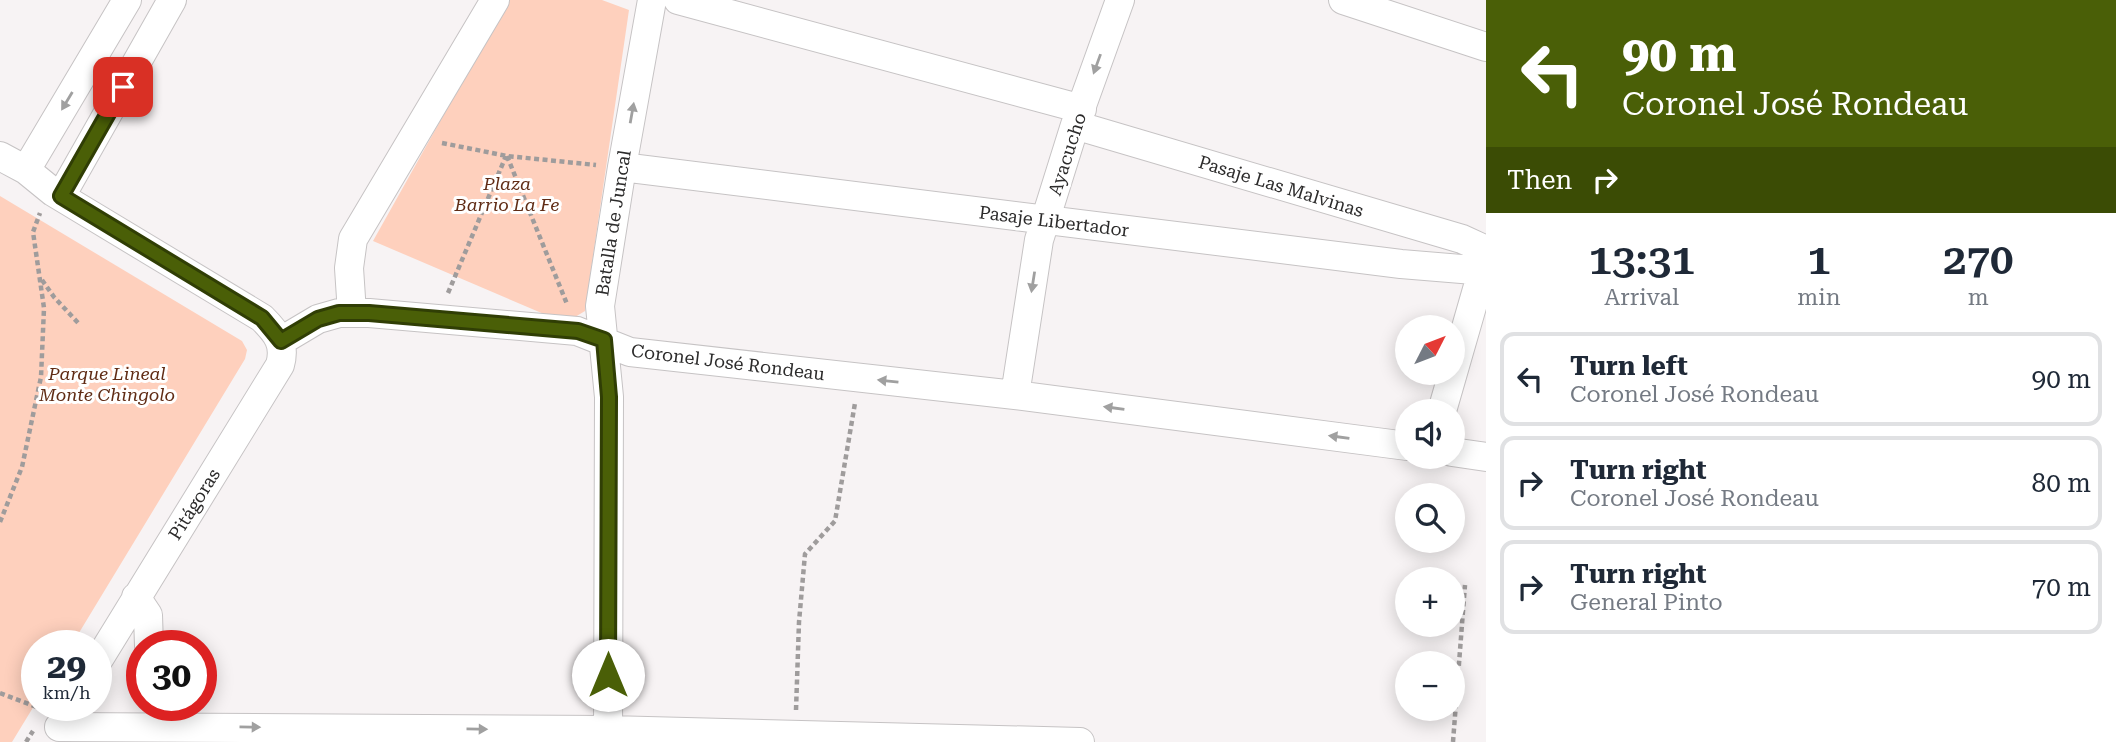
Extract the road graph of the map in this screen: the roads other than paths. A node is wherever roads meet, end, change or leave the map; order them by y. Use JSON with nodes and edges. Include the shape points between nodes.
{"nodes":[{"id":1,"x":127,"y":0,"type":"edge"},
{"id":2,"x":172,"y":0,"type":"edge"},
{"id":3,"x":495,"y":0,"type":"edge"},
{"id":4,"x":652,"y":0,"type":"edge"},
{"id":5,"x":678,"y":0,"type":"edge"},
{"id":6,"x":1120,"y":0,"type":"edge"},
{"id":7,"x":1343,"y":0,"type":"edge"},
{"id":8,"x":1486,"y":47,"type":"edge"},
{"id":9,"x":1078,"y":117,"type":"junction"},
{"id":10,"x":0,"y":156,"type":"edge"},
{"id":11,"x":622,"y":167,"type":"junction"},
{"id":12,"x":26,"y":170,"type":"junction"},
{"id":13,"x":61,"y":196,"type":"junction"},
{"id":14,"x":1045,"y":220,"type":"junction"},
{"id":15,"x":1485,"y":262,"type":"edge"},
{"id":16,"x":352,"y":313,"type":"junction"},
{"id":17,"x":591,"y":335,"type":"junction"},
{"id":18,"x":281,"y":341,"type":"junction"},
{"id":19,"x":1015,"y":395,"type":"junction"},
{"id":20,"x":1445,"y":399,"type":"edge"},
{"id":21,"x":1395,"y":444,"type":"edge"},
{"id":22,"x":1465,"y":454,"type":"edge"},
{"id":23,"x":1486,"y":457,"type":"edge"},
{"id":24,"x":136,"y":597,"type":"junction"},
{"id":25,"x":148,"y":630,"type":"edge"},
{"id":26,"x":112,"y":637,"type":"edge"},
{"id":27,"x":61,"y":723,"type":"edge"},
{"id":28,"x":150,"y":724,"type":"edge"},
{"id":29,"x":608,"y":736,"type":"edge"},
{"id":30,"x":1080,"y":742,"type":"edge"}],
"edges":[{"from":1,"to":12,"type":"street","one_way":true},
{"from":2,"to":13,"type":"street"},
{"from":3,"to":16,"type":"street","via":[[353,239],[349,268]]},
{"from":11,"to":4,"type":"street","name":"Batalla de Juncal","one_way":true},
{"from":5,"to":9,"type":"street","name":"Pasaje Las Malvinas"},
{"from":6,"to":9,"type":"street","name":"Ayacucho","one_way":true},
{"from":7,"to":8,"type":"street"},
{"from":9,"to":14,"type":"street","name":"Ayacucho"},
{"from":9,"to":15,"type":"street","name":"Pasaje Las Malvinas","via":[[1462,240]]},
{"from":10,"to":12,"type":"street"},
{"from":11,"to":14,"type":"street","name":"Pasaje Libertador"},
{"from":11,"to":17,"type":"street","name":"Batalla de Juncal","via":[[600,306]]},
{"from":12,"to":13,"type":"street"},
{"from":13,"to":18,"type":"street","via":[[262,318]]},
{"from":14,"to":15,"type":"street","name":"Pasaje Libertador","via":[[1401,264]]},
{"from":14,"to":19,"type":"street","name":"Ayacucho","one_way":true},
{"from":15,"to":20,"type":"street"},
{"from":16,"to":17,"type":"street","name":"Coronel José Rondeau"},
{"from":16,"to":18,"type":"street","name":"Coronel José Rondeau","via":[[318,319]]},
{"from":19,"to":17,"type":"street","name":"Coronel José Rondeau","one_way":true,"via":[[630,352]]},
{"from":17,"to":29,"type":"street","name":"Batalla de Juncal","via":[[609,397]]},
{"from":18,"to":24,"type":"street","name":"Pitágoras","via":[[280,365]]},
{"from":21,"to":19,"type":"street","name":"Coronel José Rondeau","one_way":true},
{"from":22,"to":23,"type":"street"},
{"from":24,"to":25,"type":"street","via":[[148,615]]},
{"from":24,"to":26,"type":"street","name":"Pitágoras"},
{"from":27,"to":28,"type":"street"},
{"from":28,"to":29,"type":"street","one_way":true},
{"from":29,"to":30,"type":"street"}]}
